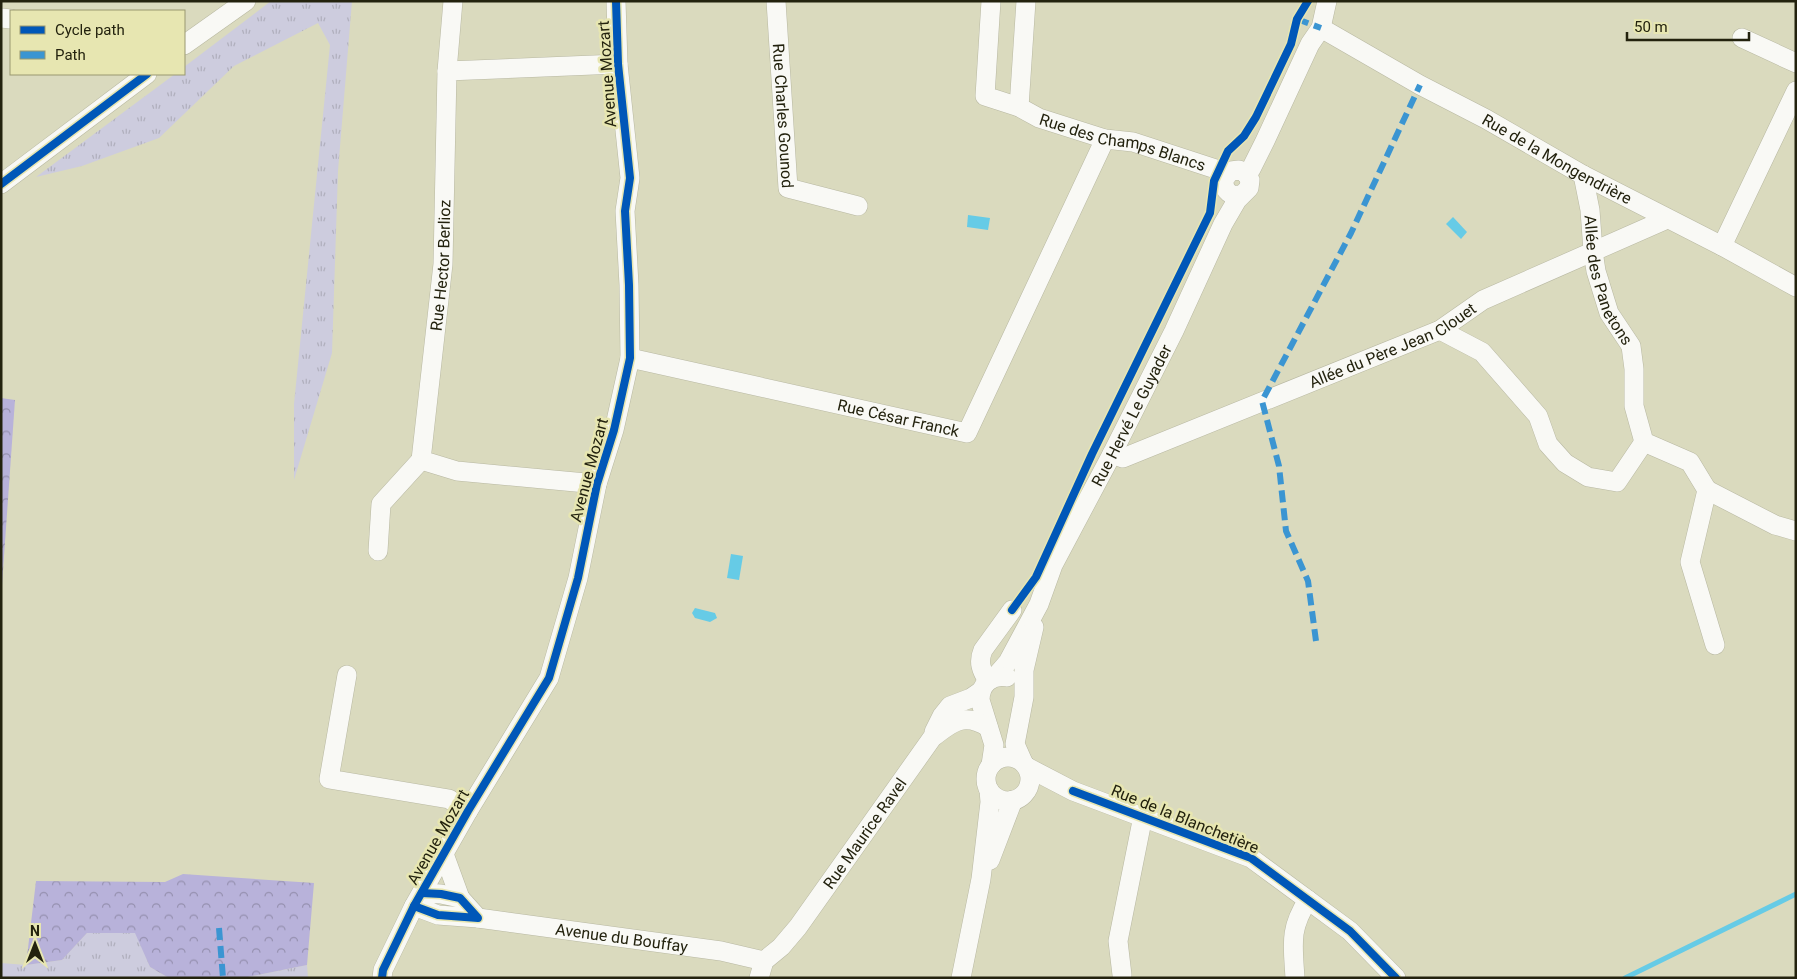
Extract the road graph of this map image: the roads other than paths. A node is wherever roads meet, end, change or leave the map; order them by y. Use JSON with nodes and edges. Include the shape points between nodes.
{"nodes":[{"id":1,"x":246,"y":1,"type":"edge"},
{"id":2,"x":453,"y":1,"type":"edge"},
{"id":3,"x":616,"y":1,"type":"edge"},
{"id":4,"x":776,"y":1,"type":"edge"},
{"id":5,"x":991,"y":1,"type":"edge"},
{"id":6,"x":1026,"y":1,"type":"edge"},
{"id":7,"x":1327,"y":1,"type":"edge"},
{"id":8,"x":1321,"y":28,"type":"junction"},
{"id":9,"x":187,"y":37,"type":"edge"},
{"id":10,"x":1742,"y":38,"type":"dead end"},
{"id":11,"x":1796,"y":63,"type":"edge"},
{"id":12,"x":618,"y":64,"type":"junction"},
{"id":13,"x":447,"y":71,"type":"junction"},
{"id":14,"x":145,"y":75,"type":"edge"},
{"id":15,"x":1796,"y":91,"type":"edge"},
{"id":16,"x":1019,"y":106,"type":"junction"},
{"id":17,"x":1105,"y":139,"type":"junction"},
{"id":18,"x":1583,"y":175,"type":"junction"},
{"id":19,"x":1236,"y":183,"type":"junction"},
{"id":20,"x":1,"y":184,"type":"edge"},
{"id":21,"x":858,"y":206,"type":"dead end"},
{"id":22,"x":1667,"y":219,"type":"junction"},
{"id":23,"x":1722,"y":246,"type":"junction"},
{"id":24,"x":1592,"y":251,"type":"junction"},
{"id":25,"x":1796,"y":287,"type":"edge"},
{"id":26,"x":1440,"y":330,"type":"junction"},
{"id":27,"x":630,"y":358,"type":"junction"},
{"id":28,"x":1644,"y":442,"type":"junction"},
{"id":29,"x":1112,"y":454,"type":"junction"},
{"id":30,"x":421,"y":460,"type":"junction"},
{"id":31,"x":596,"y":484,"type":"junction"},
{"id":32,"x":1707,"y":490,"type":"junction"},
{"id":33,"x":1796,"y":531,"type":"edge"},
{"id":34,"x":378,"y":551,"type":"dead end"},
{"id":35,"x":1039,"y":604,"type":"junction"},
{"id":36,"x":1012,"y":610,"type":"dead end"},
{"id":37,"x":1715,"y":645,"type":"dead end"},
{"id":38,"x":347,"y":675,"type":"dead end"},
{"id":39,"x":988,"y":683,"type":"junction"},
{"id":40,"x":1023,"y":692,"type":"junction"},
{"id":41,"x":988,"y":727,"type":"junction"},
{"id":42,"x":932,"y":738,"type":"junction"},
{"id":43,"x":991,"y":765,"type":"junction"},
{"id":44,"x":1025,"y":765,"type":"junction"},
{"id":45,"x":989,"y":790,"type":"junction"},
{"id":46,"x":1073,"y":791,"type":"junction"},
{"id":47,"x":1020,"y":796,"type":"junction"},
{"id":48,"x":468,"y":811,"type":"junction"},
{"id":49,"x":1143,"y":816,"type":"junction"},
{"id":50,"x":444,"y":854,"type":"junction"},
{"id":51,"x":981,"y":879,"type":"junction"},
{"id":52,"x":460,"y":898,"type":"junction"},
{"id":53,"x":418,"y":900,"type":"junction"},
{"id":54,"x":1308,"y":900,"type":"junction"},
{"id":55,"x":478,"y":918,"type":"junction"},
{"id":56,"x":762,"y":969,"type":"edge"},
{"id":57,"x":1122,"y":974,"type":"dead end"},
{"id":58,"x":382,"y":978,"type":"edge"},
{"id":59,"x":961,"y":978,"type":"edge"},
{"id":60,"x":1295,"y":978,"type":"edge"},
{"id":61,"x":1396,"y":978,"type":"edge"}],
"edges":[{"from":1,"to":9,"type":"street"},
{"from":2,"to":13,"type":"street","name":"Rue Hector Berlioz"},
{"from":3,"to":12,"type":"street","name":"Avenue Mozart"},
{"from":4,"to":21,"type":"street","name":"Rue Charles Gounod","via":[[788,188]]},
{"from":5,"to":16,"type":"street","name":"Rue des Champs Blancs","via":[[985,96]]},
{"from":6,"to":16,"type":"street","name":"Rue des Champs Blancs"},
{"from":7,"to":8,"type":"street","name":"Rue Hervé Le Guyader"},
{"from":8,"to":18,"type":"street","name":"Rue de la Mongendrière"},
{"from":8,"to":19,"type":"street","name":"Rue Hervé Le Guyader","via":[[1310,44],[1251,169]]},
{"from":10,"to":11,"type":"street"},
{"from":12,"to":13,"type":"street"},
{"from":12,"to":27,"type":"street","name":"Avenue Mozart","via":[[630,178],[625,211]]},
{"from":13,"to":30,"type":"street","name":"Rue Hector Berlioz","via":[[443,264]]},
{"from":14,"to":20,"type":"street"},
{"from":15,"to":23,"type":"street"},
{"from":16,"to":17,"type":"street","name":"Rue des Champs Blancs","via":[[1039,118]]},
{"from":17,"to":19,"type":"street","name":"Rue des Champs Blancs","via":[[1133,142]]},
{"from":17,"to":27,"type":"street","name":"Rue César Franck","via":[[967,433]]},
{"from":18,"to":22,"type":"street","name":"Rue de la Mongendrière"},
{"from":18,"to":24,"type":"street","name":"Allée des Panetons","via":[[1590,210]]},
{"from":19,"to":29,"type":"street","name":"Rue Hervé Le Guyader","via":[[1237,200]]},
{"from":22,"to":23,"type":"street","name":"Rue de la Mongendrière"},
{"from":22,"to":24,"type":"street","name":"Allée du Père Jean Clouet"},
{"from":23,"to":25,"type":"street","name":"Rue de la Mongendrière"},
{"from":24,"to":26,"type":"street","name":"Allée du Père Jean Clouet","via":[[1483,300]]},
{"from":24,"to":28,"type":"street","name":"Allée des Panetons","via":[[1609,313],[1631,346],[1634,406]]},
{"from":26,"to":28,"type":"street","via":[[1482,352],[1538,416],[1548,444],[1565,463],[1588,477],[1617,482]]},
{"from":26,"to":29,"type":"street","name":"Allée du Père Jean Clouet","via":[[1123,458]]},
{"from":27,"to":31,"type":"street","name":"Avenue Mozart","via":[[614,430]]},
{"from":28,"to":32,"type":"street","via":[[1690,462]]},
{"from":29,"to":35,"type":"street","name":"Rue Hervé Le Guyader","via":[[1054,565]]},
{"from":30,"to":31,"type":"street","via":[[457,471]]},
{"from":30,"to":34,"type":"street","via":[[381,504]]},
{"from":31,"to":48,"type":"street","name":"Avenue Mozart","via":[[578,578],[548,678]]},
{"from":32,"to":33,"type":"street","via":[[1775,525]]},
{"from":32,"to":37,"type":"street","via":[[1690,562]]},
{"from":35,"to":39,"type":"street","name":"Rue Hervé Le Guyader","via":[[1008,662]]},
{"from":35,"to":40,"type":"street","name":"Rue Hervé Le Guyader","via":[[1024,670]]},
{"from":36,"to":39,"type":"street","via":[[981,655],[981,669]]},
{"from":38,"to":48,"type":"street","via":[[329,780],[449,799]]},
{"from":39,"to":40,"type":"street","via":[[1002,676],[1014,680]]},
{"from":39,"to":41,"type":"street","via":[[980,700]]},
{"from":39,"to":42,"type":"street","via":[[971,698],[950,706]]},
{"from":40,"to":44,"type":"street","name":"Rue Hervé Le Guyader","via":[[1015,744]]},
{"from":41,"to":42,"type":"street","name":"Rue Maurice Ravel","via":[[975,720],[962,719],[948,724]]},
{"from":41,"to":43,"type":"street","via":[[994,745]]},
{"from":42,"to":56,"type":"street","name":"Rue Maurice Ravel","via":[[798,927]]},
{"from":43,"to":44,"type":"street","via":[[996,760],[1010,757]]},
{"from":43,"to":45,"type":"street","via":[[986,777]]},
{"from":44,"to":46,"type":"street","name":"Rue de la Blanchetière"},
{"from":44,"to":47,"type":"street","via":[[1030,784]]},
{"from":45,"to":47,"type":"street","via":[[1002,800]]},
{"from":45,"to":51,"type":"street"},
{"from":46,"to":47,"type":"street","via":[[1051,790]]},
{"from":46,"to":49,"type":"street","name":"Rue de la Blanchetière"},
{"from":47,"to":51,"type":"street"},
{"from":48,"to":50,"type":"street","name":"Avenue Mozart"},
{"from":49,"to":54,"type":"street","name":"Rue de la Blanchetière","via":[[1251,858]]},
{"from":49,"to":57,"type":"street","via":[[1118,941]]},
{"from":50,"to":52,"type":"street"},
{"from":50,"to":53,"type":"street","name":"Avenue Mozart"},
{"from":51,"to":59,"type":"street"},
{"from":52,"to":53,"type":"street","via":[[441,894]]},
{"from":52,"to":55,"type":"street"},
{"from":53,"to":55,"type":"street","name":"Avenue du Bouffay","via":[[438,915]]},
{"from":53,"to":58,"type":"street","name":"Avenue Mozart"},
{"from":54,"to":60,"type":"street","via":[[1299,914],[1292,936]]},
{"from":54,"to":61,"type":"street","name":"Rue de la Blanchetière","via":[[1350,932]]},
{"from":55,"to":56,"type":"street","name":"Avenue du Bouffay","via":[[721,950]]}]}
